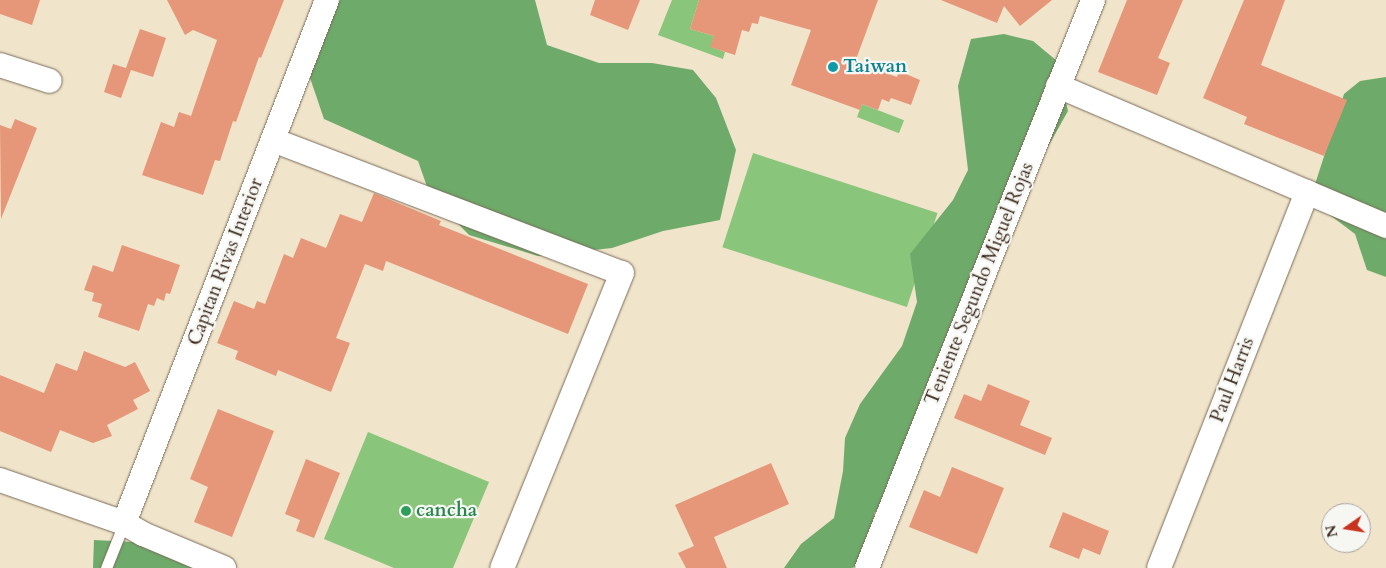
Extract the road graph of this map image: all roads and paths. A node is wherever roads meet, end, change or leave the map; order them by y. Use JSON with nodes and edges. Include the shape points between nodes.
{"nodes":[{"id":1,"x":327,"y":0,"type":"edge"},
{"id":2,"x":1093,"y":0,"type":"edge"},
{"id":3,"x":0,"y":65,"type":"edge"},
{"id":4,"x":50,"y":81,"type":"dead end"},
{"id":5,"x":1058,"y":86,"type":"junction"},
{"id":6,"x":273,"y":140,"type":"junction"},
{"id":7,"x":1307,"y":192,"type":"junction"},
{"id":8,"x":1386,"y":226,"type":"edge"},
{"id":9,"x":0,"y":480,"type":"edge"},
{"id":10,"x":124,"y":523,"type":"junction"},
{"id":11,"x":106,"y":568,"type":"edge"},
{"id":12,"x":224,"y":568,"type":"edge"},
{"id":13,"x":502,"y":568,"type":"edge"},
{"id":14,"x":867,"y":568,"type":"edge"},
{"id":15,"x":1159,"y":568,"type":"edge"}],
"edges":[{"from":1,"to":6,"type":"street","name":"Capitan Rivas Interior"},
{"from":2,"to":5,"type":"street","name":"Teniente Segundo Miguel Rojas"},
{"from":3,"to":4,"type":"street"},
{"from":5,"to":7,"type":"street"},
{"from":5,"to":14,"type":"street","name":"Teniente Segundo Miguel Rojas"},
{"from":6,"to":10,"type":"street","name":"Capitan Rivas Interior"},
{"from":6,"to":13,"type":"street","via":[[622,273]]},
{"from":7,"to":8,"type":"street"},
{"from":7,"to":15,"type":"street","name":"Paul Harris"},
{"from":9,"to":10,"type":"street"},
{"from":10,"to":11,"type":"lane"},
{"from":10,"to":12,"type":"street"}]}
